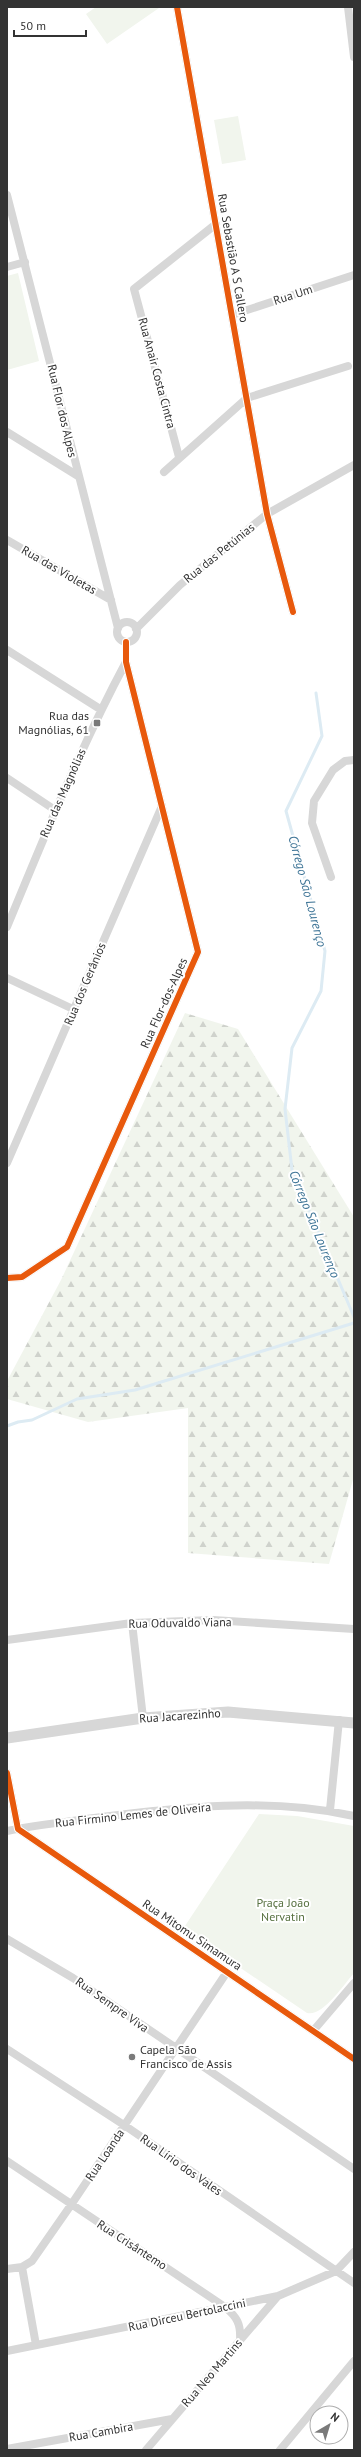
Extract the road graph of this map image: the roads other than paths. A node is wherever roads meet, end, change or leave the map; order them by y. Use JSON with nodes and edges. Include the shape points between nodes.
{"nodes":[{"id":1,"x":178,"y":7,"type":"edge"},
{"id":2,"x":348,"y":7,"type":"edge"},
{"id":3,"x":354,"y":58,"type":"edge"},
{"id":4,"x":7,"y":195,"type":"edge"},
{"id":5,"x":216,"y":224,"type":"junction"},
{"id":6,"x":25,"y":262,"type":"junction"},
{"id":7,"x":7,"y":267,"type":"edge"},
{"id":8,"x":354,"y":275,"type":"edge"},
{"id":9,"x":232,"y":315,"type":"junction"},
{"id":10,"x":348,"y":366,"type":"dead end"},
{"id":11,"x":247,"y":398,"type":"junction"},
{"id":12,"x":7,"y":432,"type":"edge"},
{"id":13,"x":179,"y":457,"type":"junction"},
{"id":14,"x":354,"y":465,"type":"edge"},
{"id":15,"x":164,"y":472,"type":"dead end"},
{"id":16,"x":78,"y":476,"type":"junction"},
{"id":17,"x":267,"y":514,"type":"junction"},
{"id":18,"x":7,"y":540,"type":"edge"},
{"id":19,"x":111,"y":600,"type":"junction"},
{"id":20,"x":293,"y":612,"type":"dead end"},
{"id":21,"x":118,"y":628,"type":"junction"},
{"id":22,"x":136,"y":630,"type":"junction"},
{"id":23,"x":126,"y":642,"type":"junction"},
{"id":24,"x":7,"y":650,"type":"edge"},
{"id":25,"x":126,"y":662,"type":"junction"},
{"id":26,"x":100,"y":709,"type":"junction"},
{"id":27,"x":354,"y":760,"type":"edge"},
{"id":28,"x":7,"y":778,"type":"edge"},
{"id":29,"x":162,"y":806,"type":"junction"},
{"id":30,"x":55,"y":810,"type":"junction"},
{"id":31,"x":331,"y":877,"type":"dead end"},
{"id":32,"x":7,"y":927,"type":"edge"},
{"id":33,"x":7,"y":978,"type":"edge"},
{"id":34,"x":75,"y":1010,"type":"junction"},
{"id":35,"x":7,"y":1163,"type":"edge"},
{"id":36,"x":7,"y":1278,"type":"edge"},
{"id":37,"x":132,"y":1623,"type":"junction"},
{"id":38,"x":354,"y":1629,"type":"edge"},
{"id":39,"x":7,"y":1640,"type":"edge"},
{"id":40,"x":143,"y":1718,"type":"junction"},
{"id":41,"x":339,"y":1720,"type":"junction"},
{"id":42,"x":354,"y":1722,"type":"edge"},
{"id":43,"x":7,"y":1738,"type":"edge"},
{"id":44,"x":7,"y":1773,"type":"edge"},
{"id":45,"x":330,"y":1810,"type":"junction"},
{"id":46,"x":354,"y":1816,"type":"edge"},
{"id":47,"x":18,"y":1829,"type":"junction"},
{"id":48,"x":7,"y":1831,"type":"edge"},
{"id":49,"x":7,"y":1939,"type":"edge"},
{"id":50,"x":227,"y":1972,"type":"junction"},
{"id":51,"x":354,"y":1983,"type":"edge"},
{"id":52,"x":312,"y":2031,"type":"junction"},
{"id":53,"x":175,"y":2048,"type":"junction"},
{"id":54,"x":7,"y":2049,"type":"edge"},
{"id":55,"x":354,"y":2059,"type":"edge"},
{"id":56,"x":124,"y":2125,"type":"junction"},
{"id":57,"x":7,"y":2161,"type":"edge"},
{"id":58,"x":354,"y":2170,"type":"edge"},
{"id":59,"x":71,"y":2206,"type":"junction"},
{"id":60,"x":354,"y":2252,"type":"edge"},
{"id":61,"x":22,"y":2267,"type":"junction"},
{"id":62,"x":7,"y":2269,"type":"edge"},
{"id":63,"x":336,"y":2271,"type":"junction"},
{"id":64,"x":354,"y":2283,"type":"edge"},
{"id":65,"x":278,"y":2296,"type":"junction"},
{"id":66,"x":225,"y":2307,"type":"junction"},
{"id":67,"x":240,"y":2340,"type":"junction"},
{"id":68,"x":36,"y":2345,"type":"junction"},
{"id":69,"x":7,"y":2351,"type":"edge"},
{"id":70,"x":354,"y":2361,"type":"edge"},
{"id":71,"x":172,"y":2419,"type":"junction"},
{"id":72,"x":7,"y":2449,"type":"edge"},
{"id":73,"x":146,"y":2450,"type":"edge"},
{"id":74,"x":280,"y":2450,"type":"edge"}],
"edges":[{"from":1,"to":5,"type":"street","name":"Rua Sebastião A S Callero"},
{"from":2,"to":3,"type":"street"},
{"from":4,"to":6,"type":"street","name":"Rua Flor dos Alpes"},
{"from":5,"to":9,"type":"street","name":"Rua Sebastião A S Callero"},
{"from":5,"to":13,"type":"street","name":"Rua Anair Costa Cintra","via":[[134,289]]},
{"from":6,"to":7,"type":"street"},
{"from":6,"to":16,"type":"street","name":"Rua Flor dos Alpes"},
{"from":8,"to":9,"type":"street","name":"Rua Um"},
{"from":9,"to":11,"type":"street","name":"Rua Sebastião A S Callero"},
{"from":10,"to":11,"type":"street"},
{"from":11,"to":13,"type":"street"},
{"from":11,"to":17,"type":"street","name":"Rua Sebastião A S Callero"},
{"from":12,"to":16,"type":"street"},
{"from":13,"to":15,"type":"street"},
{"from":14,"to":17,"type":"street","name":"Rua das Petúnias"},
{"from":16,"to":19,"type":"street","name":"Rua Flor dos Alpes"},
{"from":17,"to":20,"type":"street","name":"Rua Sebastião A S Callero"},
{"from":17,"to":22,"type":"street","name":"Rua das Petúnias","via":[[180,585]]},
{"from":18,"to":19,"type":"street","name":"Rua das Violetas"},
{"from":19,"to":21,"type":"street","name":"Rua Flor dos Alpes"},
{"from":21,"to":22,"type":"street","via":[[126,623],[132,624]]},
{"from":21,"to":23,"type":"street","via":[[118,638]]},
{"from":22,"to":23,"type":"street","via":[[134,638]]},
{"from":23,"to":25,"type":"street","name":"Rua Flor-dos-Alpes"},
{"from":24,"to":26,"type":"street"},
{"from":25,"to":26,"type":"street","name":"Rua das Magnólias"},
{"from":25,"to":29,"type":"street","name":"Rua Flor-dos-Alpes"},
{"from":26,"to":30,"type":"street","name":"Rua das Magnólias"},
{"from":27,"to":31,"type":"street","via":[[345,761],[333,770],[314,801],[312,824]]},
{"from":28,"to":30,"type":"street"},
{"from":29,"to":34,"type":"street","name":"Rua dos Gerânios"},
{"from":29,"to":36,"type":"street","name":"Rua Flor-dos-Alpes","via":[[198,952],[67,1247],[22,1277]]},
{"from":30,"to":32,"type":"street","name":"Rua das Magnólias"},
{"from":33,"to":34,"type":"street"},
{"from":34,"to":35,"type":"street","name":"Rua dos Gerânios"},
{"from":37,"to":38,"type":"street","name":"Rua Oduvaldo Viana","via":[[213,1620]]},
{"from":37,"to":39,"type":"street","name":"Rua Oduvaldo Viana"},
{"from":37,"to":40,"type":"street"},
{"from":40,"to":41,"type":"street","name":"Rua Jacarezinho","via":[[228,1712]]},
{"from":40,"to":43,"type":"street","name":"Rua Jacarezinho"},
{"from":41,"to":42,"type":"street","name":"Rua Jacarezinho"},
{"from":41,"to":45,"type":"street"},
{"from":44,"to":47,"type":"street"},
{"from":45,"to":46,"type":"street","name":"Rua Firmino Lemes de Oliveira"},
{"from":45,"to":47,"type":"street","name":"Rua Firmino Lemes de Oliveira","via":[[262,1806],[197,1807]]},
{"from":47,"to":48,"type":"street","name":"Rua Firmino Lemes de Oliveira"},
{"from":47,"to":50,"type":"street","name":"Rua Mitomu Simamura"},
{"from":49,"to":53,"type":"street","name":"Rua Sempre Viva","via":[[67,1974]]},
{"from":50,"to":52,"type":"street","name":"Rua Mitomu Simamura"},
{"from":50,"to":53,"type":"street","name":"Rua Loanda"},
{"from":51,"to":52,"type":"street"},
{"from":52,"to":55,"type":"street","name":"Rua Mitomu Simamura"},
{"from":53,"to":56,"type":"street","name":"Rua Loanda"},
{"from":53,"to":58,"type":"street","name":"Rua Sempre Viva"},
{"from":54,"to":56,"type":"street","name":"Rua Lírio dos Vales"},
{"from":56,"to":59,"type":"street","name":"Rua Loanda"},
{"from":56,"to":63,"type":"street","name":"Rua Lírio dos Vales"},
{"from":57,"to":59,"type":"street","name":"Rua Crisântemo"},
{"from":59,"to":61,"type":"street","name":"Rua Loanda","via":[[32,2261]]},
{"from":59,"to":66,"type":"street","name":"Rua Crisântemo"},
{"from":60,"to":63,"type":"street","name":"Rua Dirceu Bertolaccini"},
{"from":61,"to":62,"type":"street"},
{"from":61,"to":68,"type":"street"},
{"from":63,"to":64,"type":"street","name":"Rua Lírio dos Vales"},
{"from":63,"to":65,"type":"street","name":"Rua Dirceu Bertolaccini"},
{"from":65,"to":66,"type":"street","name":"Rua Dirceu Bertolaccini"},
{"from":65,"to":67,"type":"street","name":"Rua Neo Martins"},
{"from":66,"to":67,"type":"street","name":"Rua Crisântemo","via":[[234,2314],[238,2322]]},
{"from":66,"to":68,"type":"street","name":"Rua Dirceu Bertolaccini"},
{"from":67,"to":71,"type":"street","name":"Rua Neo Martins"},
{"from":68,"to":69,"type":"street","name":"Rua Dirceu Bertolaccini"},
{"from":70,"to":74,"type":"street"},
{"from":71,"to":72,"type":"street","name":"Rua Cambira"},
{"from":71,"to":73,"type":"street","name":"Rua Neo Martins"}]}
